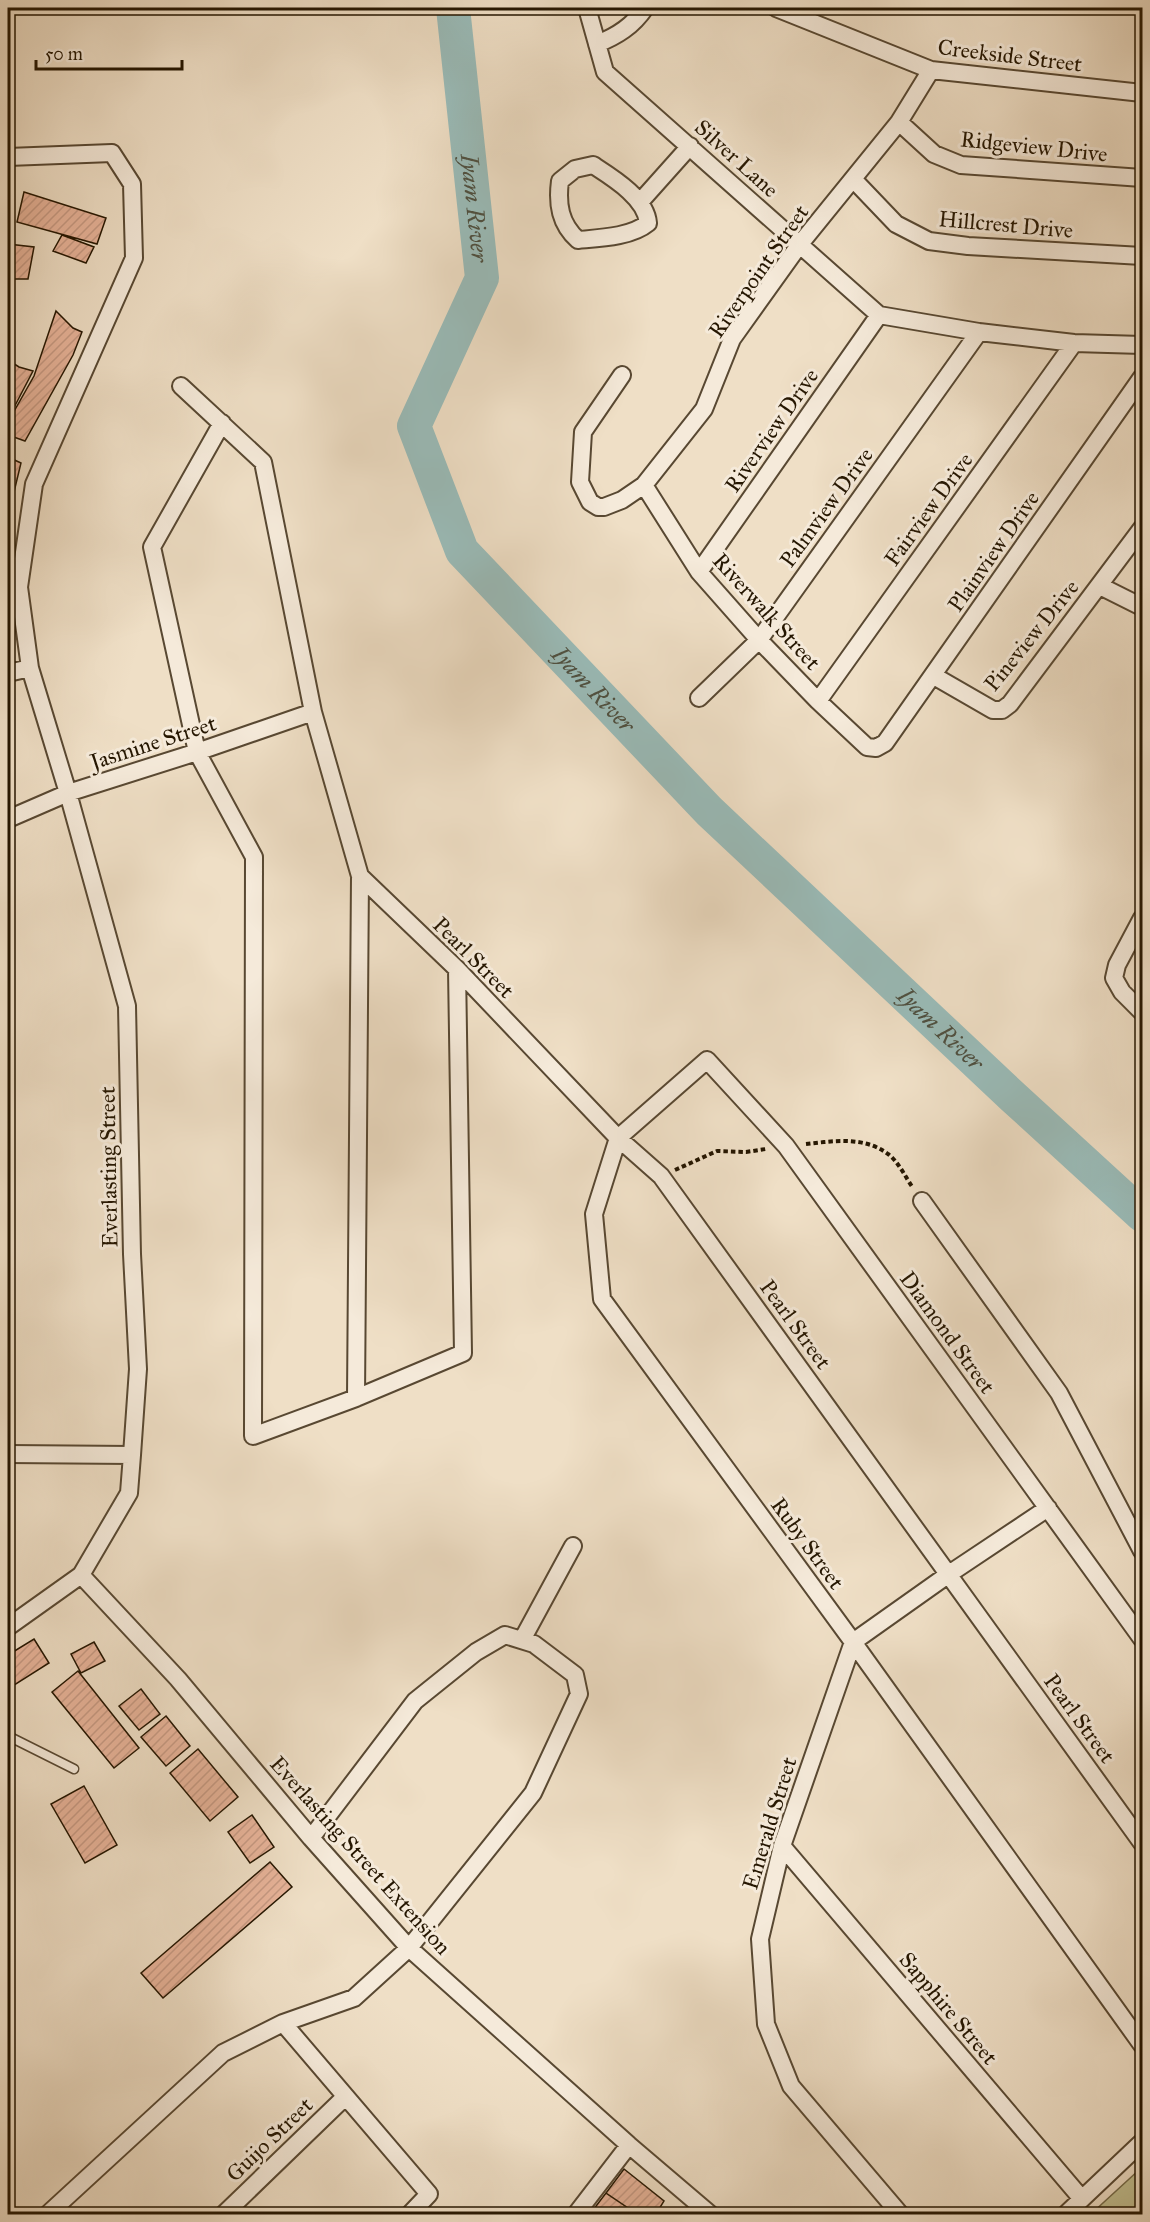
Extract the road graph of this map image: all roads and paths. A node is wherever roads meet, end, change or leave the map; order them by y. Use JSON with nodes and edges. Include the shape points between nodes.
{"nodes":[{"id":1,"x":587,"y":8,"type":"edge"},
{"id":2,"x":645,"y":8,"type":"edge"},
{"id":3,"x":776,"y":8,"type":"edge"},
{"id":4,"x":597,"y":44,"type":"junction"},
{"id":5,"x":931,"y":70,"type":"junction"},
{"id":6,"x":1143,"y":93,"type":"edge"},
{"id":7,"x":899,"y":122,"type":"junction"},
{"id":8,"x":690,"y":146,"type":"junction"},
{"id":9,"x":8,"y":157,"type":"edge"},
{"id":10,"x":1143,"y":178,"type":"edge"},
{"id":11,"x":853,"y":179,"type":"junction"},
{"id":12,"x":640,"y":202,"type":"junction"},
{"id":13,"x":800,"y":244,"type":"junction"},
{"id":14,"x":1143,"y":256,"type":"edge"},
{"id":15,"x":879,"y":315,"type":"junction"},
{"id":16,"x":979,"y":333,"type":"junction"},
{"id":17,"x":1074,"y":343,"type":"junction"},
{"id":18,"x":1143,"y":345,"type":"edge"},
{"id":19,"x":622,"y":375,"type":"dead end"},
{"id":20,"x":1143,"y":377,"type":"edge"},
{"id":21,"x":181,"y":386,"type":"dead end"},
{"id":22,"x":222,"y":423,"type":"junction"},
{"id":23,"x":644,"y":485,"type":"junction"},
{"id":24,"x":1143,"y":528,"type":"edge"},
{"id":25,"x":699,"y":572,"type":"junction"},
{"id":26,"x":1100,"y":586,"type":"junction"},
{"id":27,"x":1143,"y":607,"type":"edge"},
{"id":28,"x":759,"y":640,"type":"junction"},
{"id":29,"x":30,"y":668,"type":"junction"},
{"id":30,"x":8,"y":673,"type":"edge"},
{"id":31,"x":934,"y":676,"type":"junction"},
{"id":32,"x":699,"y":698,"type":"dead end"},
{"id":33,"x":818,"y":701,"type":"junction"},
{"id":34,"x":313,"y":712,"type":"junction"},
{"id":35,"x":876,"y":748,"type":"joint"},
{"id":36,"x":197,"y":752,"type":"junction"},
{"id":37,"x":68,"y":792,"type":"junction"},
{"id":38,"x":8,"y":819,"type":"edge"},
{"id":39,"x":360,"y":876,"type":"junction"},
{"id":40,"x":1143,"y":918,"type":"edge"},
{"id":41,"x":457,"y":969,"type":"junction"},
{"id":42,"x":1143,"y":1012,"type":"edge"},
{"id":43,"x":618,"y":1138,"type":"junction"},
{"id":44,"x":786,"y":1146,"type":"junction"},
{"id":45,"x":661,"y":1176,"type":"junction"},
{"id":46,"x":922,"y":1201,"type":"joint"},
{"id":47,"x":356,"y":1398,"type":"junction"},
{"id":48,"x":8,"y":1454,"type":"edge"},
{"id":49,"x":132,"y":1455,"type":"junction"},
{"id":50,"x":1048,"y":1508,"type":"junction"},
{"id":51,"x":573,"y":1546,"type":"dead end"},
{"id":52,"x":1143,"y":1551,"type":"edge"},
{"id":53,"x":949,"y":1574,"type":"junction"},
{"id":54,"x":81,"y":1575,"type":"junction"},
{"id":55,"x":8,"y":1627,"type":"edge"},
{"id":56,"x":1143,"y":1639,"type":"edge"},
{"id":57,"x":522,"y":1640,"type":"junction"},
{"id":58,"x":853,"y":1642,"type":"junction"},
{"id":59,"x":8,"y":1736,"type":"edge"},
{"id":60,"x":74,"y":1769,"type":"dead end"},
{"id":61,"x":311,"y":1838,"type":"junction"},
{"id":62,"x":1143,"y":1843,"type":"edge"},
{"id":63,"x":782,"y":1846,"type":"junction"},
{"id":64,"x":409,"y":1948,"type":"junction"},
{"id":65,"x":283,"y":2023,"type":"junction"},
{"id":66,"x":1143,"y":2045,"type":"edge"},
{"id":67,"x":345,"y":2097,"type":"junction"},
{"id":68,"x":1143,"y":2142,"type":"edge"},
{"id":69,"x":629,"y":2145,"type":"junction"},
{"id":70,"x":1082,"y":2199,"type":"junction"},
{"id":71,"x":48,"y":2214,"type":"edge"},
{"id":72,"x":224,"y":2214,"type":"edge"},
{"id":73,"x":410,"y":2214,"type":"edge"},
{"id":74,"x":576,"y":2214,"type":"edge"},
{"id":75,"x":710,"y":2214,"type":"edge"},
{"id":76,"x":900,"y":2214,"type":"edge"},
{"id":77,"x":1066,"y":2214,"type":"edge"}],
"edges":[{"from":1,"to":4,"type":"street","name":"Silver Lane"},
{"from":2,"to":4,"type":"street","via":[[619,34]]},
{"from":3,"to":5,"type":"street","name":"Creekside Street"},
{"from":4,"to":8,"type":"street","name":"Silver Lane","via":[[605,72]]},
{"from":5,"to":6,"type":"street","name":"Creekside Street"},
{"from":5,"to":7,"type":"street","name":"Riverpoint Street"},
{"from":7,"to":10,"type":"street","name":"Ridgeview Drive","via":[[934,154],[961,165]]},
{"from":7,"to":11,"type":"street","name":"Riverpoint Street"},
{"from":8,"to":12,"type":"street"},
{"from":8,"to":13,"type":"street","name":"Silver Lane"},
{"from":9,"to":29,"type":"street","name":"Everlasting Street","via":[[112,153],[132,184],[134,258],[34,484],[19,587]]},
{"from":11,"to":13,"type":"street","name":"Riverpoint Street"},
{"from":11,"to":14,"type":"street","name":"Hillcrest Drive","via":[[896,224],[929,241]]},
{"from":12,"to":12,"type":"street","via":[[593,165],[576,169],[560,181],[558,203],[569,232],[578,240],[639,230],[648,223],[648,214]]},
{"from":13,"to":15,"type":"street","name":"Silver Lane"},
{"from":13,"to":23,"type":"street","name":"Riverpoint Street","via":[[732,339],[704,409]]},
{"from":15,"to":16,"type":"street"},
{"from":15,"to":25,"type":"street","name":"Riverview Drive"},
{"from":16,"to":17,"type":"street"},
{"from":16,"to":28,"type":"street","name":"Palmview Drive"},
{"from":17,"to":18,"type":"street"},
{"from":17,"to":33,"type":"street","name":"Fairview Drive"},
{"from":19,"to":23,"type":"street","name":"Riverpoint Street","via":[[583,432],[580,482],[590,502],[598,507],[622,500]]},
{"from":20,"to":31,"type":"street","name":"Plainview Drive"},
{"from":21,"to":22,"type":"street"},
{"from":22,"to":34,"type":"street","via":[[263,462]]},
{"from":22,"to":36,"type":"street","via":[[152,547]]},
{"from":23,"to":25,"type":"street","name":"Riverwalk Street"},
{"from":24,"to":26,"type":"street","name":"Pineview Drive"},
{"from":25,"to":28,"type":"street","name":"Riverwalk Street"},
{"from":26,"to":27,"type":"street"},
{"from":26,"to":31,"type":"street","name":"Pineview Drive","via":[[1002,710],[993,710]]},
{"from":28,"to":32,"type":"street","name":"Palmview Drive"},
{"from":28,"to":33,"type":"street","name":"Riverwalk Street"},
{"from":29,"to":30,"type":"street"},
{"from":29,"to":37,"type":"street","name":"Everlasting Street"},
{"from":31,"to":35,"type":"street","name":"Plainview Drive","via":[[885,743]]},
{"from":33,"to":35,"type":"street","name":"Riverwalk Street","via":[[867,747]]},
{"from":34,"to":36,"type":"street","name":"Jasmine Street"},
{"from":34,"to":39,"type":"street"},
{"from":36,"to":37,"type":"street","name":"Jasmine Street"},
{"from":36,"to":47,"type":"street","via":[[254,856],[253,1436]]},
{"from":37,"to":38,"type":"street","name":"Jasmine Street"},
{"from":37,"to":49,"type":"street","name":"Everlasting Street","via":[[127,1006],[138,1369]]},
{"from":39,"to":41,"type":"street","name":"Pearl Street"},
{"from":39,"to":47,"type":"street"},
{"from":40,"to":42,"type":"street","via":[[1114,978]]},
{"from":41,"to":43,"type":"street","name":"Pearl Street"},
{"from":41,"to":47,"type":"street","via":[[464,1353]]},
{"from":43,"to":44,"type":"street","name":"Diamond Street","via":[[707,1060]]},
{"from":43,"to":45,"type":"street","name":"Pearl Street"},
{"from":43,"to":58,"type":"street","name":"Ruby Street","via":[[594,1214],[602,1299]]},
{"from":44,"to":45,"type":"path","via":[[717,1152]]},
{"from":44,"to":46,"type":"path","via":[[863,1142],[889,1154]]},
{"from":44,"to":50,"type":"street","name":"Diamond Street"},
{"from":45,"to":53,"type":"street","name":"Pearl Street"},
{"from":46,"to":52,"type":"street","via":[[1059,1393]]},
{"from":48,"to":49,"type":"street"},
{"from":49,"to":54,"type":"street","name":"Everlasting Street","via":[[129,1493]]},
{"from":50,"to":53,"type":"street"},
{"from":50,"to":56,"type":"street","name":"Diamond Street"},
{"from":51,"to":57,"type":"street"},
{"from":53,"to":58,"type":"street"},
{"from":53,"to":62,"type":"street","name":"Pearl Street"},
{"from":54,"to":55,"type":"street","name":"Everlasting Street"},
{"from":54,"to":61,"type":"street","name":"Everlasting Street Extension","via":[[178,1679]]},
{"from":57,"to":61,"type":"street","via":[[505,1635],[476,1652],[415,1701]]},
{"from":57,"to":64,"type":"street","via":[[534,1644],[575,1675],[579,1694],[533,1793]]},
{"from":58,"to":63,"type":"street","name":"Emerald Street"},
{"from":58,"to":66,"type":"street","name":"Ruby Street"},
{"from":59,"to":60,"type":"lane"},
{"from":61,"to":64,"type":"street","name":"Everlasting Street Extension"},
{"from":63,"to":70,"type":"street","name":"Sapphire Street"},
{"from":63,"to":76,"type":"street","name":"Emerald Street","via":[[760,1939],[766,2024],[791,2086]]},
{"from":64,"to":65,"type":"street","via":[[354,1998]]},
{"from":64,"to":69,"type":"street","name":"Everlasting Street Extension"},
{"from":65,"to":67,"type":"street"},
{"from":65,"to":71,"type":"street","via":[[223,2053]]},
{"from":67,"to":72,"type":"street","name":"Guijo Street"},
{"from":67,"to":73,"type":"street","via":[[429,2194]]},
{"from":68,"to":70,"type":"street"},
{"from":69,"to":74,"type":"street"},
{"from":69,"to":75,"type":"street","name":"Everlasting Street Extension"},
{"from":70,"to":77,"type":"street"}]}
